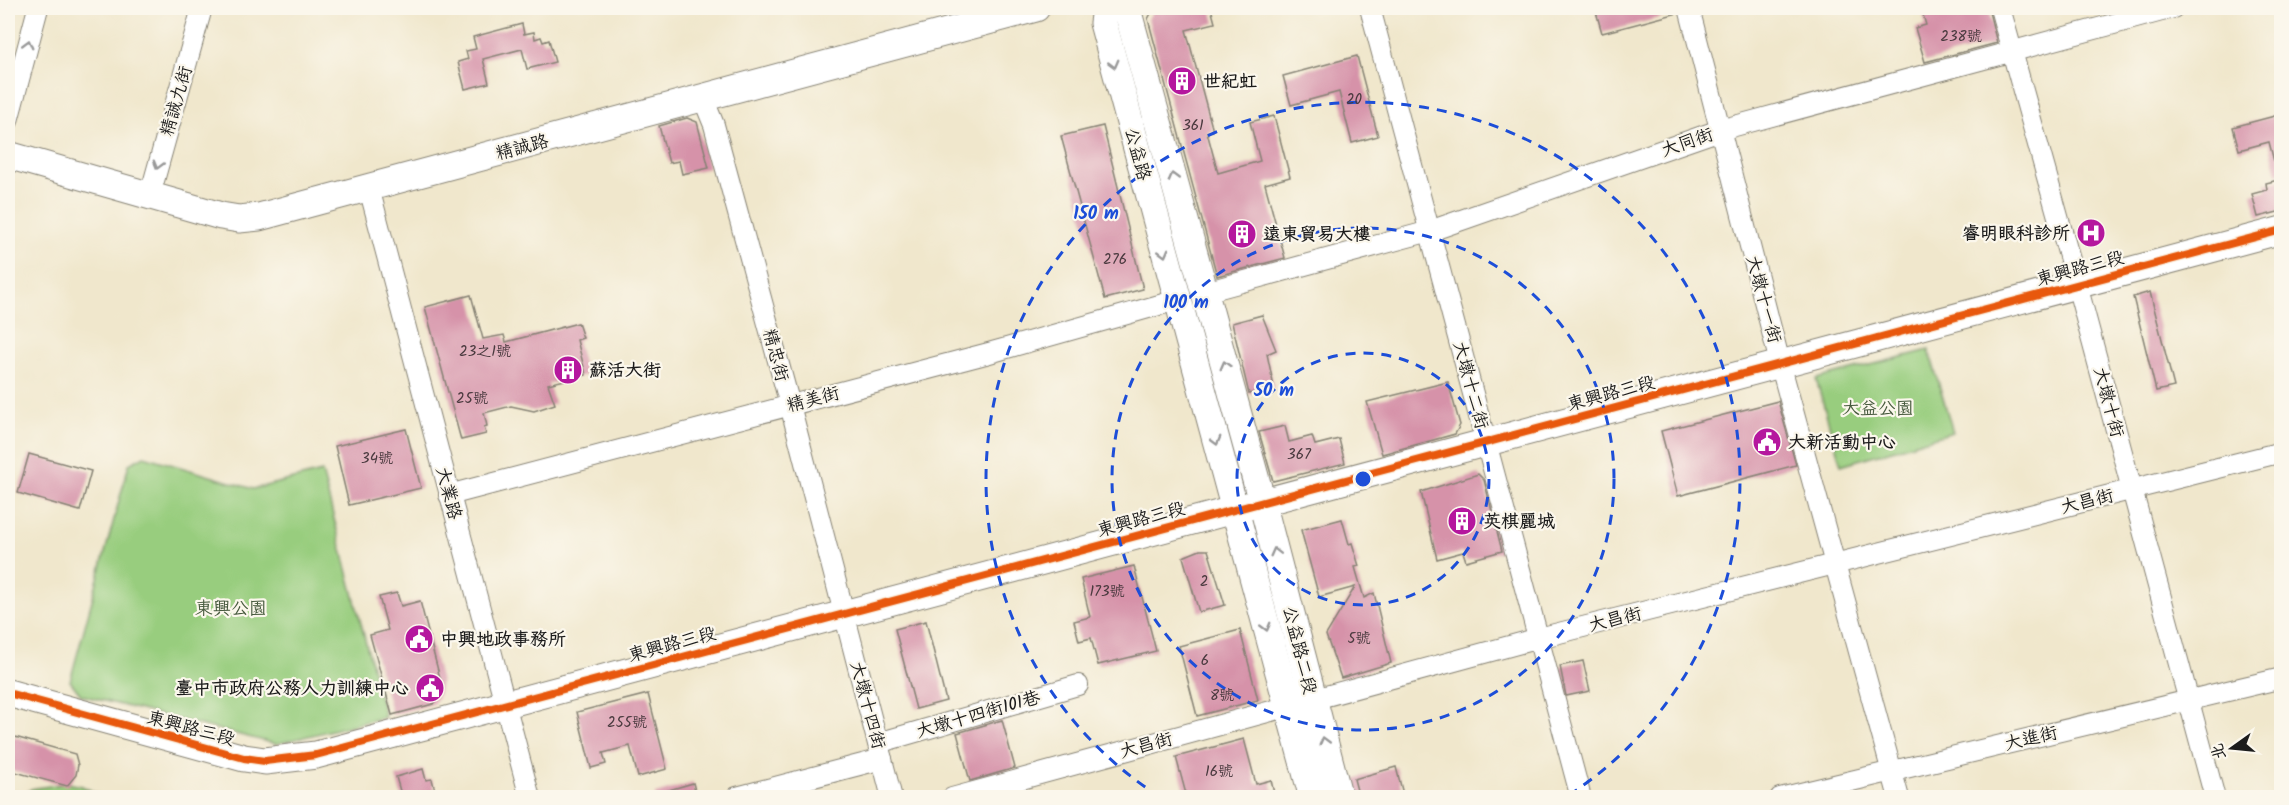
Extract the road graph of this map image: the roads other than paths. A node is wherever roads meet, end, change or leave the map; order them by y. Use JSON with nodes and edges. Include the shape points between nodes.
{"nodes":[{"id":1,"x":38,"y":8,"type":"edge"},
{"id":2,"x":202,"y":8,"type":"edge"},
{"id":3,"x":1036,"y":8,"type":"edge"},
{"id":4,"x":1105,"y":8,"type":"edge"},
{"id":5,"x":1124,"y":8,"type":"edge"},
{"id":6,"x":1370,"y":8,"type":"edge"},
{"id":7,"x":1689,"y":8,"type":"edge"},
{"id":8,"x":2000,"y":8,"type":"edge"},
{"id":9,"x":2173,"y":8,"type":"edge"},
{"id":10,"x":2012,"y":51,"type":"junction"},
{"id":11,"x":703,"y":98,"type":"junction"},
{"id":12,"x":8,"y":121,"type":"edge"},
{"id":13,"x":1720,"y":130,"type":"junction"},
{"id":14,"x":8,"y":155,"type":"edge"},
{"id":15,"x":369,"y":188,"type":"junction"},
{"id":16,"x":150,"y":195,"type":"junction"},
{"id":17,"x":2282,"y":230,"type":"edge"},
{"id":18,"x":1430,"y":231,"type":"junction"},
{"id":19,"x":2077,"y":285,"type":"junction"},
{"id":20,"x":1205,"y":292,"type":"junction"},
{"id":21,"x":1177,"y":300,"type":"junction"},
{"id":22,"x":1780,"y":363,"type":"junction"},
{"id":23,"x":790,"y":405,"type":"junction"},
{"id":24,"x":1486,"y":442,"type":"junction"},
{"id":25,"x":2282,"y":452,"type":"edge"},
{"id":26,"x":2132,"y":489,"type":"junction"},
{"id":27,"x":449,"y":495,"type":"junction"},
{"id":28,"x":1262,"y":502,"type":"junction"},
{"id":29,"x":1234,"y":510,"type":"junction"},
{"id":30,"x":1836,"y":563,"type":"junction"},
{"id":31,"x":843,"y":613,"type":"junction"},
{"id":32,"x":1539,"y":638,"type":"junction"},
{"id":33,"x":2282,"y":678,"type":"edge"},
{"id":34,"x":1078,"y":686,"type":"dead end"},
{"id":35,"x":8,"y":693,"type":"edge"},
{"id":36,"x":2189,"y":701,"type":"junction"},
{"id":37,"x":1300,"y":703,"type":"junction"},
{"id":38,"x":506,"y":704,"type":"junction"},
{"id":39,"x":880,"y":751,"type":"junction"},
{"id":40,"x":1892,"y":771,"type":"junction"},
{"id":41,"x":738,"y":797,"type":"edge"},
{"id":42,"x":530,"y":798,"type":"edge"},
{"id":43,"x":891,"y":798,"type":"edge"},
{"id":44,"x":952,"y":798,"type":"edge"},
{"id":45,"x":1313,"y":798,"type":"edge"},
{"id":46,"x":1339,"y":798,"type":"edge"},
{"id":47,"x":1581,"y":798,"type":"edge"},
{"id":48,"x":1780,"y":798,"type":"edge"},
{"id":49,"x":1899,"y":798,"type":"edge"},
{"id":50,"x":2215,"y":798,"type":"edge"}],
"edges":[{"from":12,"to":1,"type":"street","one_way":true},
{"from":2,"to":16,"type":"street","name":"精誠九街","one_way":true},
{"from":3,"to":11,"type":"street","name":"精誠路"},
{"from":4,"to":21,"type":"street","name":"公益路","one_way":true,"via":[[1103,23]]},
{"from":20,"to":5,"type":"street","name":"公益路","one_way":true,"via":[[1130,16]]},
{"from":6,"to":18,"type":"street","name":"大墩十二街"},
{"from":7,"to":13,"type":"street","name":"大墩十一街"},
{"from":8,"to":10,"type":"street","name":"大墩十街"},
{"from":9,"to":10,"type":"street","name":"大同街"},
{"from":10,"to":13,"type":"street","name":"大同街"},
{"from":10,"to":19,"type":"street","name":"大墩十街"},
{"from":11,"to":15,"type":"street","name":"精誠路"},
{"from":11,"to":23,"type":"street","name":"精忠街","via":[[714,125]]},
{"from":13,"to":18,"type":"street","name":"大同街"},
{"from":13,"to":22,"type":"street","name":"大墩十一街"},
{"from":14,"to":16,"type":"street","name":"精誠路"},
{"from":15,"to":16,"type":"street","name":"精誠路","via":[[259,218],[239,219]]},
{"from":15,"to":27,"type":"street","name":"大業路"},
{"from":17,"to":19,"type":"street","name":"東興路三段"},
{"from":18,"to":20,"type":"street","name":"大同街"},
{"from":18,"to":24,"type":"street","name":"大墩十二街"},
{"from":19,"to":22,"type":"street","name":"東興路三段"},
{"from":19,"to":26,"type":"street","name":"大墩十街"},
{"from":20,"to":21,"type":"street"},
{"from":28,"to":20,"type":"street","name":"公益路","one_way":true},
{"from":21,"to":23,"type":"street","name":"精美街"},
{"from":21,"to":29,"type":"street","name":"公益路","one_way":true},
{"from":22,"to":24,"type":"street","name":"東興路三段"},
{"from":22,"to":30,"type":"street","name":"大墩十一街"},
{"from":23,"to":27,"type":"street","name":"精美街"},
{"from":23,"to":31,"type":"street","name":"精忠街"},
{"from":24,"to":28,"type":"street","name":"東興路三段"},
{"from":24,"to":32,"type":"street","name":"大墩十二街"},
{"from":25,"to":26,"type":"street","name":"大昌街"},
{"from":26,"to":30,"type":"street","name":"大昌街"},
{"from":26,"to":36,"type":"street","name":"大墩十街"},
{"from":27,"to":38,"type":"street","name":"大業路"},
{"from":28,"to":29,"type":"street","name":"東興路三段"},
{"from":37,"to":28,"type":"street","name":"公益路二段","one_way":true},
{"from":29,"to":31,"type":"street","name":"東興路三段"},
{"from":29,"to":37,"type":"street","name":"公益路二段","one_way":true},
{"from":30,"to":32,"type":"street","name":"大昌街"},
{"from":30,"to":40,"type":"street","name":"大墩十一街"},
{"from":31,"to":38,"type":"street","name":"東興路三段"},
{"from":31,"to":39,"type":"street","name":"大墩十四街"},
{"from":32,"to":37,"type":"street","name":"大昌街"},
{"from":32,"to":47,"type":"street","name":"大墩十二街"},
{"from":33,"to":36,"type":"street","name":"大進街"},
{"from":34,"to":39,"type":"street","name":"大墩十四街101巷"},
{"from":35,"to":38,"type":"street","name":"東興路三段","via":[[265,761],[316,755]]},
{"from":36,"to":40,"type":"street","name":"大進街"},
{"from":36,"to":50,"type":"street","name":"大墩十街"},
{"from":37,"to":44,"type":"street","name":"大昌街"},
{"from":37,"to":45,"type":"street","name":"公益路二段"},
{"from":46,"to":37,"type":"street","name":"公益路二段","one_way":true},
{"from":38,"to":42,"type":"street","name":"大業路"},
{"from":39,"to":41,"type":"street","name":"大墩十四街101巷"},
{"from":39,"to":43,"type":"street","name":"大墩十四街"},
{"from":40,"to":48,"type":"street","name":"大進街"},
{"from":40,"to":49,"type":"street","name":"大墩十一街"}]}
